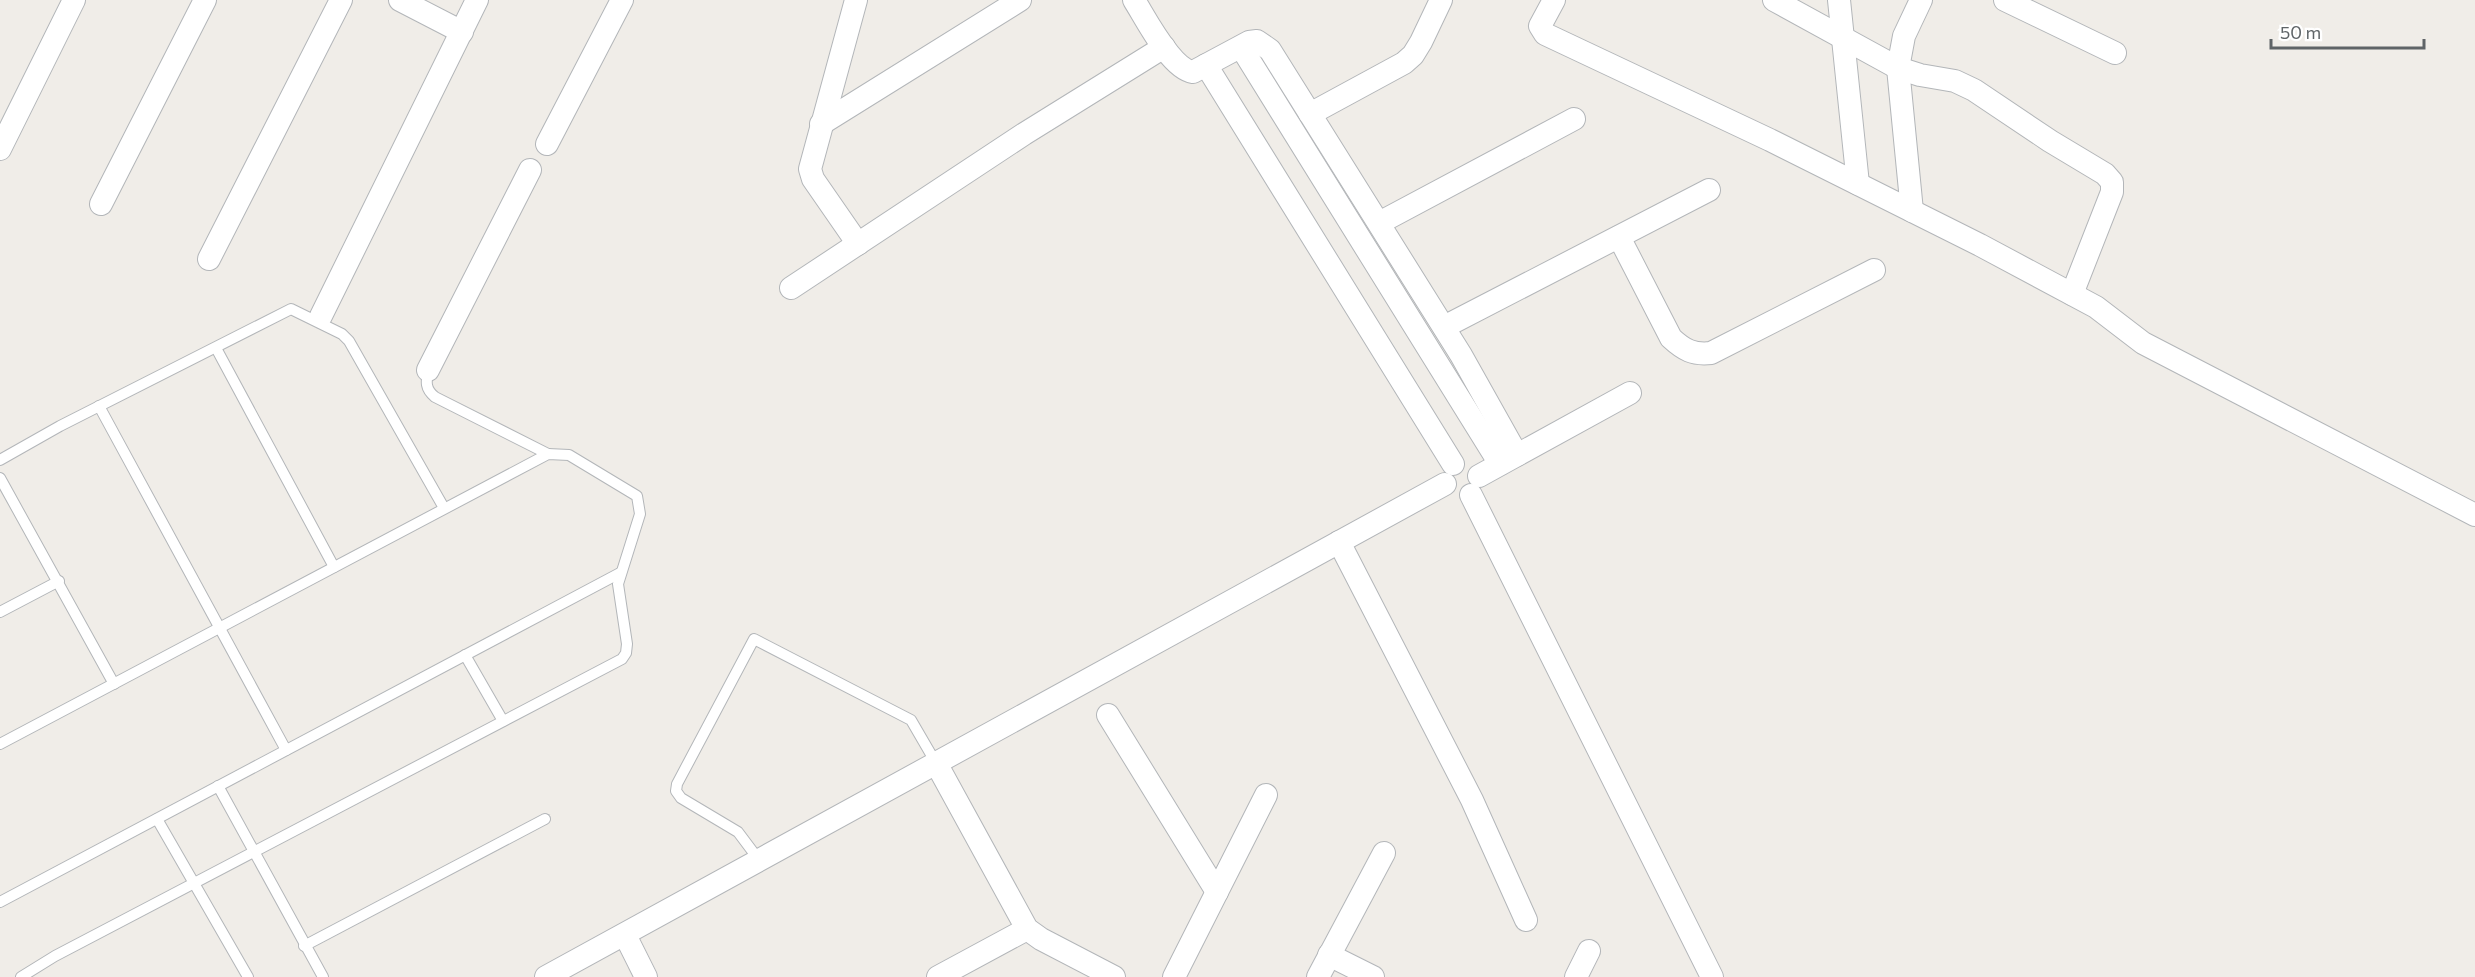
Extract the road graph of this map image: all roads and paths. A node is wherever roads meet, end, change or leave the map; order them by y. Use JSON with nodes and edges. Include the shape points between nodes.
{"nodes":[{"id":1,"x":74,"y":0,"type":"edge"},
{"id":2,"x":205,"y":0,"type":"edge"},
{"id":3,"x":341,"y":0,"type":"edge"},
{"id":4,"x":400,"y":0,"type":"edge"},
{"id":5,"x":477,"y":0,"type":"edge"},
{"id":6,"x":622,"y":0,"type":"edge"},
{"id":7,"x":856,"y":0,"type":"edge"},
{"id":8,"x":1020,"y":0,"type":"edge"},
{"id":9,"x":1134,"y":0,"type":"edge"},
{"id":10,"x":1441,"y":0,"type":"edge"},
{"id":11,"x":1554,"y":0,"type":"edge"},
{"id":12,"x":1774,"y":0,"type":"edge"},
{"id":13,"x":1839,"y":0,"type":"edge"},
{"id":14,"x":1921,"y":0,"type":"edge"},
{"id":15,"x":2005,"y":0,"type":"edge"},
{"id":16,"x":462,"y":32,"type":"junction"},
{"id":17,"x":1843,"y":37,"type":"junction"},
{"id":18,"x":1164,"y":47,"type":"junction"},
{"id":19,"x":1241,"y":47,"type":"junction"},
{"id":20,"x":2115,"y":53,"type":"dead end"},
{"id":21,"x":1206,"y":65,"type":"junction"},
{"id":22,"x":1898,"y":68,"type":"junction"},
{"id":23,"x":1310,"y":114,"type":"junction"},
{"id":24,"x":1574,"y":119,"type":"dead end"},
{"id":25,"x":821,"y":124,"type":"junction"},
{"id":26,"x":548,"y":144,"type":"dead end"},
{"id":27,"x":0,"y":149,"type":"edge"},
{"id":28,"x":530,"y":170,"type":"dead end"},
{"id":29,"x":1858,"y":184,"type":"junction"},
{"id":30,"x":1709,"y":190,"type":"dead end"},
{"id":31,"x":101,"y":204,"type":"dead end"},
{"id":32,"x":1912,"y":211,"type":"junction"},
{"id":33,"x":1378,"y":223,"type":"junction"},
{"id":34,"x":1618,"y":237,"type":"junction"},
{"id":35,"x":858,"y":244,"type":"junction"},
{"id":36,"x":209,"y":259,"type":"dead end"},
{"id":37,"x":1874,"y":270,"type":"dead end"},
{"id":38,"x":791,"y":288,"type":"dead end"},
{"id":39,"x":2072,"y":294,"type":"junction"},
{"id":40,"x":321,"y":316,"type":"dead end"},
{"id":41,"x":1444,"y":327,"type":"junction"},
{"id":42,"x":216,"y":348,"type":"junction"},
{"id":43,"x":428,"y":370,"type":"joint"},
{"id":44,"x":1630,"y":393,"type":"dead end"},
{"id":45,"x":99,"y":406,"type":"junction"},
{"id":46,"x":548,"y":454,"type":"junction"},
{"id":47,"x":1509,"y":459,"type":"junction"},
{"id":48,"x":0,"y":460,"type":"edge"},
{"id":49,"x":1449,"y":474,"type":"junction"},
{"id":50,"x":0,"y":478,"type":"edge"},
{"id":51,"x":1475,"y":485,"type":"junction"},
{"id":52,"x":444,"y":508,"type":"junction"},
{"id":53,"x":2475,"y":515,"type":"edge"},
{"id":54,"x":1339,"y":542,"type":"junction"},
{"id":55,"x":334,"y":567,"type":"junction"},
{"id":56,"x":620,"y":573,"type":"junction"},
{"id":57,"x":58,"y":581,"type":"junction"},
{"id":58,"x":0,"y":612,"type":"edge"},
{"id":59,"x":219,"y":628,"type":"junction"},
{"id":60,"x":465,"y":655,"type":"junction"},
{"id":61,"x":114,"y":684,"type":"junction"},
{"id":62,"x":1108,"y":715,"type":"dead end"},
{"id":63,"x":502,"y":721,"type":"junction"},
{"id":64,"x":0,"y":744,"type":"edge"},
{"id":65,"x":286,"y":750,"type":"junction"},
{"id":66,"x":936,"y":763,"type":"junction"},
{"id":67,"x":218,"y":786,"type":"junction"},
{"id":68,"x":1266,"y":795,"type":"dead end"},
{"id":69,"x":157,"y":819,"type":"junction"},
{"id":70,"x":545,"y":819,"type":"dead end"},
{"id":71,"x":255,"y":851,"type":"junction"},
{"id":72,"x":1384,"y":853,"type":"dead end"},
{"id":73,"x":759,"y":860,"type":"junction"},
{"id":74,"x":194,"y":883,"type":"junction"},
{"id":75,"x":1217,"y":892,"type":"junction"},
{"id":76,"x":0,"y":902,"type":"edge"},
{"id":77,"x":1526,"y":920,"type":"dead end"},
{"id":78,"x":1027,"y":928,"type":"junction"},
{"id":79,"x":624,"y":935,"type":"junction"},
{"id":80,"x":304,"y":946,"type":"junction"},
{"id":81,"x":1589,"y":951,"type":"dead end"},
{"id":82,"x":1329,"y":955,"type":"junction"},
{"id":83,"x":244,"y":975,"type":"edge"},
{"id":84,"x":21,"y":977,"type":"edge"},
{"id":85,"x":323,"y":977,"type":"edge"},
{"id":86,"x":546,"y":977,"type":"edge"},
{"id":87,"x":646,"y":977,"type":"edge"},
{"id":88,"x":938,"y":977,"type":"edge"},
{"id":89,"x":1114,"y":977,"type":"edge"},
{"id":90,"x":1174,"y":977,"type":"edge"},
{"id":91,"x":1317,"y":977,"type":"edge"},
{"id":92,"x":1373,"y":977,"type":"edge"},
{"id":93,"x":1576,"y":977,"type":"edge"},
{"id":94,"x":1712,"y":977,"type":"edge"}],
"edges":[{"from":1,"to":27,"type":"street"},
{"from":2,"to":31,"type":"street"},
{"from":3,"to":36,"type":"street"},
{"from":4,"to":16,"type":"street"},
{"from":5,"to":16,"type":"street"},
{"from":6,"to":26,"type":"street"},
{"from":7,"to":25,"type":"street"},
{"from":8,"to":25,"type":"street"},
{"from":9,"to":18,"type":"street"},
{"from":10,"to":23,"type":"street","via":[[1413,55],[1404,63]]},
{"from":11,"to":29,"type":"street","via":[[1540,26],[1545,34]]},
{"from":12,"to":17,"type":"street"},
{"from":13,"to":17,"type":"street"},
{"from":14,"to":22,"type":"street","via":[[1904,36]]},
{"from":15,"to":20,"type":"street"},
{"from":16,"to":40,"type":"street"},
{"from":17,"to":22,"type":"street"},
{"from":17,"to":29,"type":"street"},
{"from":18,"to":21,"type":"street","via":[[1186,71]]},
{"from":18,"to":35,"type":"street"},
{"from":19,"to":21,"type":"street"},
{"from":19,"to":23,"type":"street","via":[[1249,42],[1264,44]]},
{"from":19,"to":47,"type":"street"},
{"from":21,"to":49,"type":"street"},
{"from":22,"to":32,"type":"street"},
{"from":22,"to":39,"type":"street","via":[[1955,81],[1974,90],[2112,182],[2112,192]]},
{"from":23,"to":33,"type":"street"},
{"from":24,"to":33,"type":"street"},
{"from":25,"to":35,"type":"street","via":[[811,159],[813,179]]},
{"from":28,"to":43,"type":"street"},
{"from":29,"to":32,"type":"street"},
{"from":30,"to":34,"type":"street"},
{"from":32,"to":39,"type":"street"},
{"from":33,"to":41,"type":"street"},
{"from":34,"to":37,"type":"street","via":[[1671,338],[1684,350],[1698,354],[1711,353]]},
{"from":34,"to":41,"type":"street"},
{"from":35,"to":38,"type":"street"},
{"from":39,"to":53,"type":"street","via":[[2143,343]]},
{"from":41,"to":47,"type":"street"},
{"from":42,"to":45,"type":"lane"},
{"from":42,"to":52,"type":"lane","via":[[291,309],[345,336]]},
{"from":42,"to":55,"type":"lane"},
{"from":43,"to":46,"type":"lane","via":[[426,385],[435,397]]},
{"from":44,"to":47,"type":"street"},
{"from":45,"to":48,"type":"lane"},
{"from":45,"to":59,"type":"lane"},
{"from":46,"to":52,"type":"lane"},
{"from":46,"to":56,"type":"lane","via":[[569,455],[637,496],[640,514]]},
{"from":47,"to":51,"type":"street"},
{"from":49,"to":51,"type":"street","via":[[1451,492],[1460,497]]},
{"from":49,"to":54,"type":"street"},
{"from":50,"to":57,"type":"lane"},
{"from":51,"to":94,"type":"street"},
{"from":52,"to":55,"type":"lane"},
{"from":54,"to":66,"type":"street"},
{"from":54,"to":77,"type":"street","via":[[1472,800]]},
{"from":55,"to":59,"type":"lane"},
{"from":56,"to":60,"type":"lane"},
{"from":56,"to":63,"type":"lane","via":[[626,653]]},
{"from":57,"to":58,"type":"lane"},
{"from":57,"to":61,"type":"lane"},
{"from":59,"to":61,"type":"lane"},
{"from":59,"to":65,"type":"lane"},
{"from":60,"to":63,"type":"lane"},
{"from":60,"to":65,"type":"lane"},
{"from":61,"to":64,"type":"lane"},
{"from":62,"to":75,"type":"street"},
{"from":63,"to":71,"type":"lane"},
{"from":65,"to":67,"type":"lane"},
{"from":66,"to":73,"type":"street"},
{"from":66,"to":73,"type":"lane","via":[[912,720],[754,639],[676,791],[681,798],[738,832]]},
{"from":66,"to":78,"type":"street"},
{"from":67,"to":69,"type":"lane"},
{"from":67,"to":71,"type":"lane"},
{"from":68,"to":75,"type":"street"},
{"from":69,"to":74,"type":"lane"},
{"from":69,"to":76,"type":"lane"},
{"from":70,"to":80,"type":"lane"},
{"from":71,"to":74,"type":"lane"},
{"from":71,"to":80,"type":"lane"},
{"from":72,"to":82,"type":"street"},
{"from":73,"to":79,"type":"street"},
{"from":74,"to":83,"type":"lane"},
{"from":74,"to":84,"type":"lane"},
{"from":75,"to":90,"type":"street"},
{"from":78,"to":88,"type":"street"},
{"from":78,"to":89,"type":"street"},
{"from":79,"to":86,"type":"street"},
{"from":79,"to":87,"type":"street"},
{"from":80,"to":85,"type":"lane"},
{"from":81,"to":93,"type":"street"},
{"from":82,"to":91,"type":"street"},
{"from":82,"to":92,"type":"street"}]}
